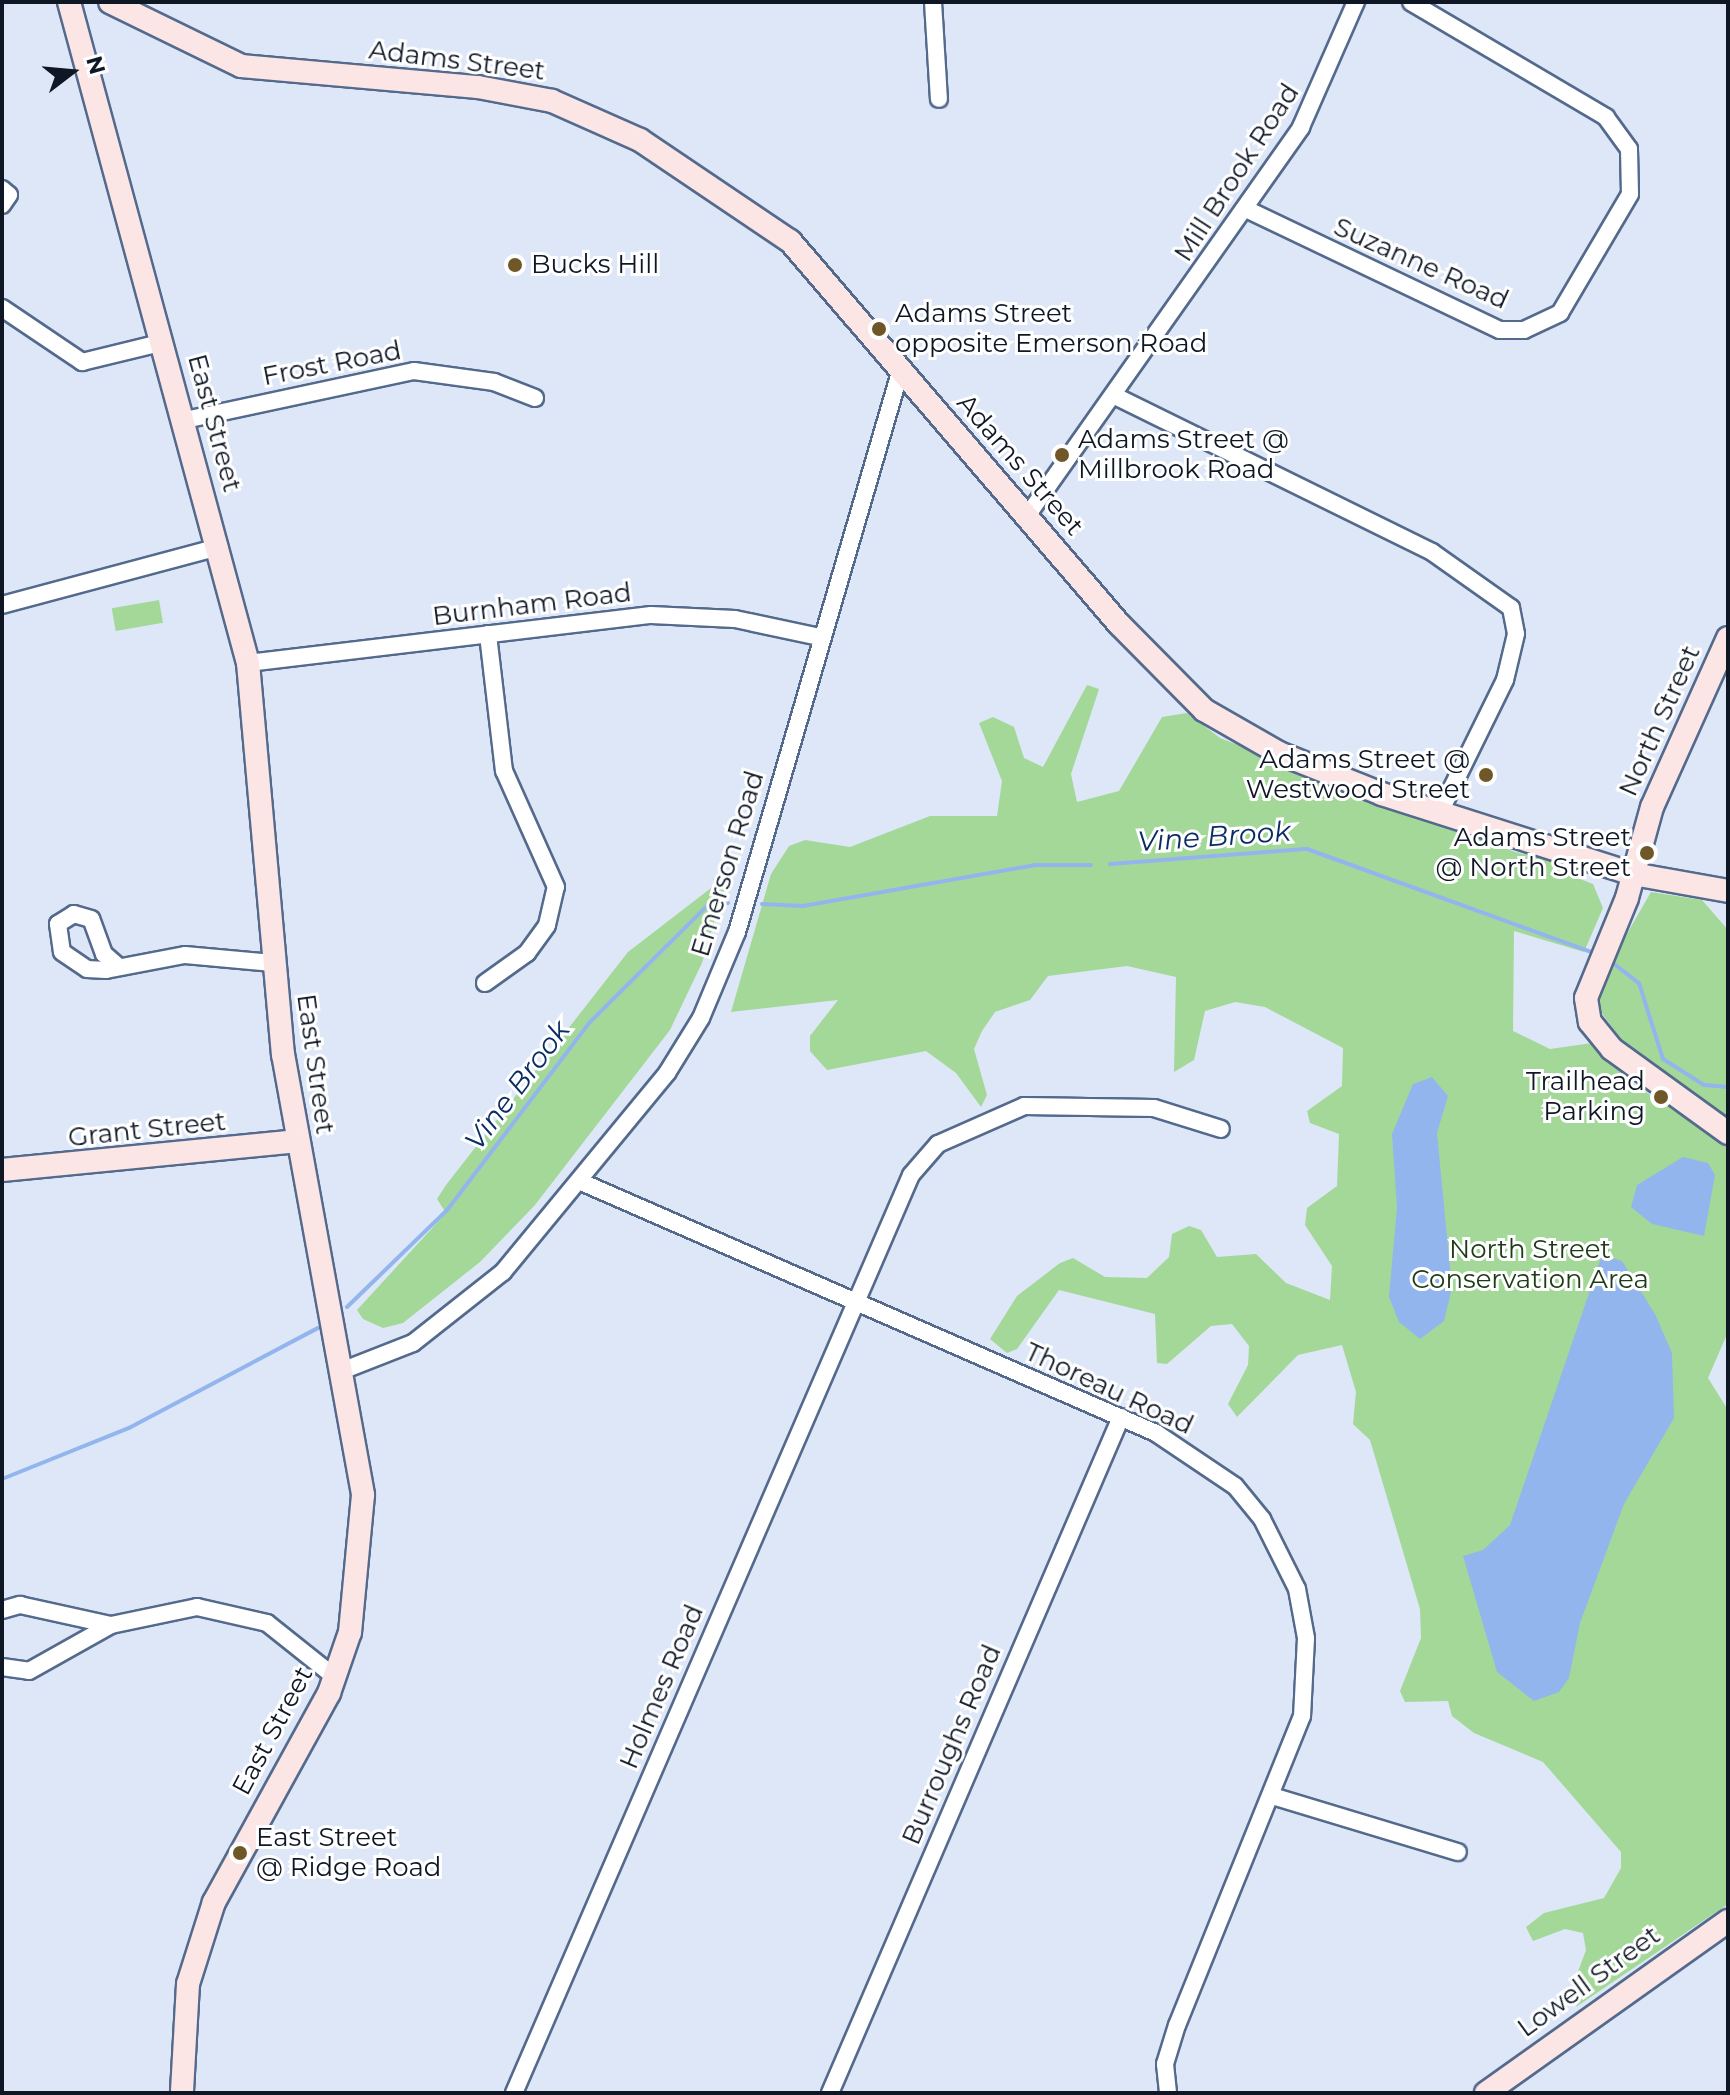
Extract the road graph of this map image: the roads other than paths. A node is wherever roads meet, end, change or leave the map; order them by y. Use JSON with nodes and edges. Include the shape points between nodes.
{"nodes":[{"id":1,"x":111,"y":2,"type":"edge"},
{"id":2,"x":933,"y":2,"type":"edge"},
{"id":3,"x":1356,"y":2,"type":"edge"},
{"id":4,"x":1411,"y":2,"type":"edge"},
{"id":5,"x":74,"y":12,"type":"edge"},
{"id":6,"x":939,"y":99,"type":"dead end"},
{"id":7,"x":2,"y":189,"type":"edge"},
{"id":8,"x":2,"y":205,"type":"edge"},
{"id":9,"x":1246,"y":209,"type":"junction"},
{"id":10,"x":2,"y":308,"type":"edge"},
{"id":11,"x":164,"y":342,"type":"junction"},
{"id":12,"x":901,"y":369,"type":"junction"},
{"id":13,"x":1113,"y":395,"type":"junction"},
{"id":14,"x":535,"y":398,"type":"dead end"},
{"id":15,"x":185,"y":420,"type":"junction"},
{"id":16,"x":1027,"y":516,"type":"junction"},
{"id":17,"x":219,"y":547,"type":"junction"},
{"id":18,"x":2,"y":605,"type":"edge"},
{"id":19,"x":488,"y":634,"type":"junction"},
{"id":20,"x":820,"y":637,"type":"junction"},
{"id":21,"x":1728,"y":638,"type":"edge"},
{"id":22,"x":248,"y":663,"type":"junction"},
{"id":23,"x":1440,"y":812,"type":"junction"},
{"id":24,"x":1633,"y":874,"type":"junction"},
{"id":25,"x":1728,"y":891,"type":"edge"},
{"id":26,"x":273,"y":963,"type":"junction"},
{"id":27,"x":119,"y":967,"type":"dead end"},
{"id":28,"x":485,"y":983,"type":"dead end"},
{"id":29,"x":1221,"y":1129,"type":"dead end"},
{"id":30,"x":1728,"y":1133,"type":"edge"},
{"id":31,"x":298,"y":1141,"type":"junction"},
{"id":32,"x":2,"y":1170,"type":"edge"},
{"id":33,"x":579,"y":1181,"type":"junction"},
{"id":34,"x":855,"y":1301,"type":"junction"},
{"id":35,"x":344,"y":1370,"type":"junction"},
{"id":36,"x":1121,"y":1417,"type":"junction"},
{"id":37,"x":2,"y":1610,"type":"edge"},
{"id":38,"x":111,"y":1625,"type":"junction"},
{"id":39,"x":2,"y":1667,"type":"edge"},
{"id":40,"x":335,"y":1677,"type":"junction"},
{"id":41,"x":1272,"y":1796,"type":"junction"},
{"id":42,"x":1458,"y":1852,"type":"dead end"},
{"id":43,"x":1728,"y":1921,"type":"edge"},
{"id":44,"x":182,"y":2093,"type":"edge"},
{"id":45,"x":514,"y":2093,"type":"edge"},
{"id":46,"x":830,"y":2093,"type":"edge"},
{"id":47,"x":1168,"y":2093,"type":"edge"},
{"id":48,"x":1486,"y":2093,"type":"edge"}],
"edges":[{"from":1,"to":5,"type":"street","name":"East Street"},
{"from":1,"to":12,"type":"street","name":"Adams Street","via":[[241,66],[478,87],[590,115],[790,241]]},
{"from":2,"to":6,"type":"street"},
{"from":3,"to":9,"type":"street","name":"Mill Brook Road","via":[[1301,127]]},
{"from":4,"to":9,"type":"street","name":"Suzanne Road","via":[[1606,117],[1629,149],[1630,194],[1574,295],[1540,326],[1500,330]]},
{"from":5,"to":11,"type":"street","name":"East Street"},
{"from":7,"to":8,"type":"street","via":[[9,195]]},
{"from":9,"to":13,"type":"street","name":"Mill Brook Road"},
{"from":10,"to":11,"type":"street","via":[[82,362]]},
{"from":11,"to":15,"type":"street","name":"East Street"},
{"from":12,"to":16,"type":"street","name":"Adams Street"},
{"from":12,"to":20,"type":"street","name":"Emerson Road"},
{"from":13,"to":16,"type":"street","name":"Mill Brook Road"},
{"from":13,"to":23,"type":"street","via":[[1432,552],[1511,608],[1516,634],[1505,680]]},
{"from":14,"to":15,"type":"street","name":"Frost Road","via":[[494,382],[414,371]]},
{"from":15,"to":17,"type":"street","name":"East Street"},
{"from":16,"to":23,"type":"street","name":"Adams Street","via":[[1204,710],[1279,753]]},
{"from":17,"to":18,"type":"street"},
{"from":17,"to":22,"type":"street","name":"East Street"},
{"from":19,"to":20,"type":"street","name":"Burnham Road","via":[[651,615],[735,619]]},
{"from":19,"to":22,"type":"street","name":"Burnham Road"},
{"from":19,"to":28,"type":"street","via":[[504,771],[556,887],[547,925],[527,953]]},
{"from":20,"to":33,"type":"street","name":"Emerson Road","via":[[730,955],[667,1073]]},
{"from":21,"to":24,"type":"street","name":"North Street","via":[[1652,807]]},
{"from":22,"to":26,"type":"street","name":"East Street"},
{"from":23,"to":24,"type":"street","name":"Adams Street"},
{"from":24,"to":25,"type":"street","name":"Adams Street"},
{"from":24,"to":30,"type":"street","name":"North Street","via":[[1588,986],[1588,1016],[1619,1054]]},
{"from":26,"to":27,"type":"street","via":[[185,955]]},
{"from":26,"to":31,"type":"street","name":"East Street"},
{"from":29,"to":34,"type":"street","name":"Holmes Road","via":[[1154,1108],[1068,1101],[1024,1106],[977,1123],[938,1144],[911,1175]]},
{"from":31,"to":32,"type":"street","name":"Grant Street"},
{"from":31,"to":35,"type":"street","name":"East Street"},
{"from":33,"to":34,"type":"street","name":"Thoreau Road"},
{"from":33,"to":35,"type":"street","name":"Emerson Road","via":[[503,1272],[462,1309],[381,1360]]},
{"from":34,"to":36,"type":"street","name":"Thoreau Road"},
{"from":34,"to":45,"type":"street","name":"Holmes Road"},
{"from":35,"to":40,"type":"street","name":"East Street","via":[[364,1542]]},
{"from":36,"to":41,"type":"street","name":"Thoreau Road","via":[[1235,1486],[1262,1519],[1297,1589],[1307,1678],[1302,1716]]},
{"from":36,"to":46,"type":"street","name":"Burroughs Road"},
{"from":37,"to":38,"type":"street","via":[[20,1605]]},
{"from":38,"to":39,"type":"street","via":[[29,1671]]},
{"from":38,"to":40,"type":"street","via":[[176,1608],[221,1609],[267,1623]]},
{"from":40,"to":44,"type":"street","name":"East Street","via":[[214,1902],[188,1984]]},
{"from":41,"to":42,"type":"street"},
{"from":41,"to":47,"type":"street","name":"Thoreau Road","via":[[1177,2025],[1165,2064]]},
{"from":43,"to":48,"type":"street","name":"Lowell Street"}]}
